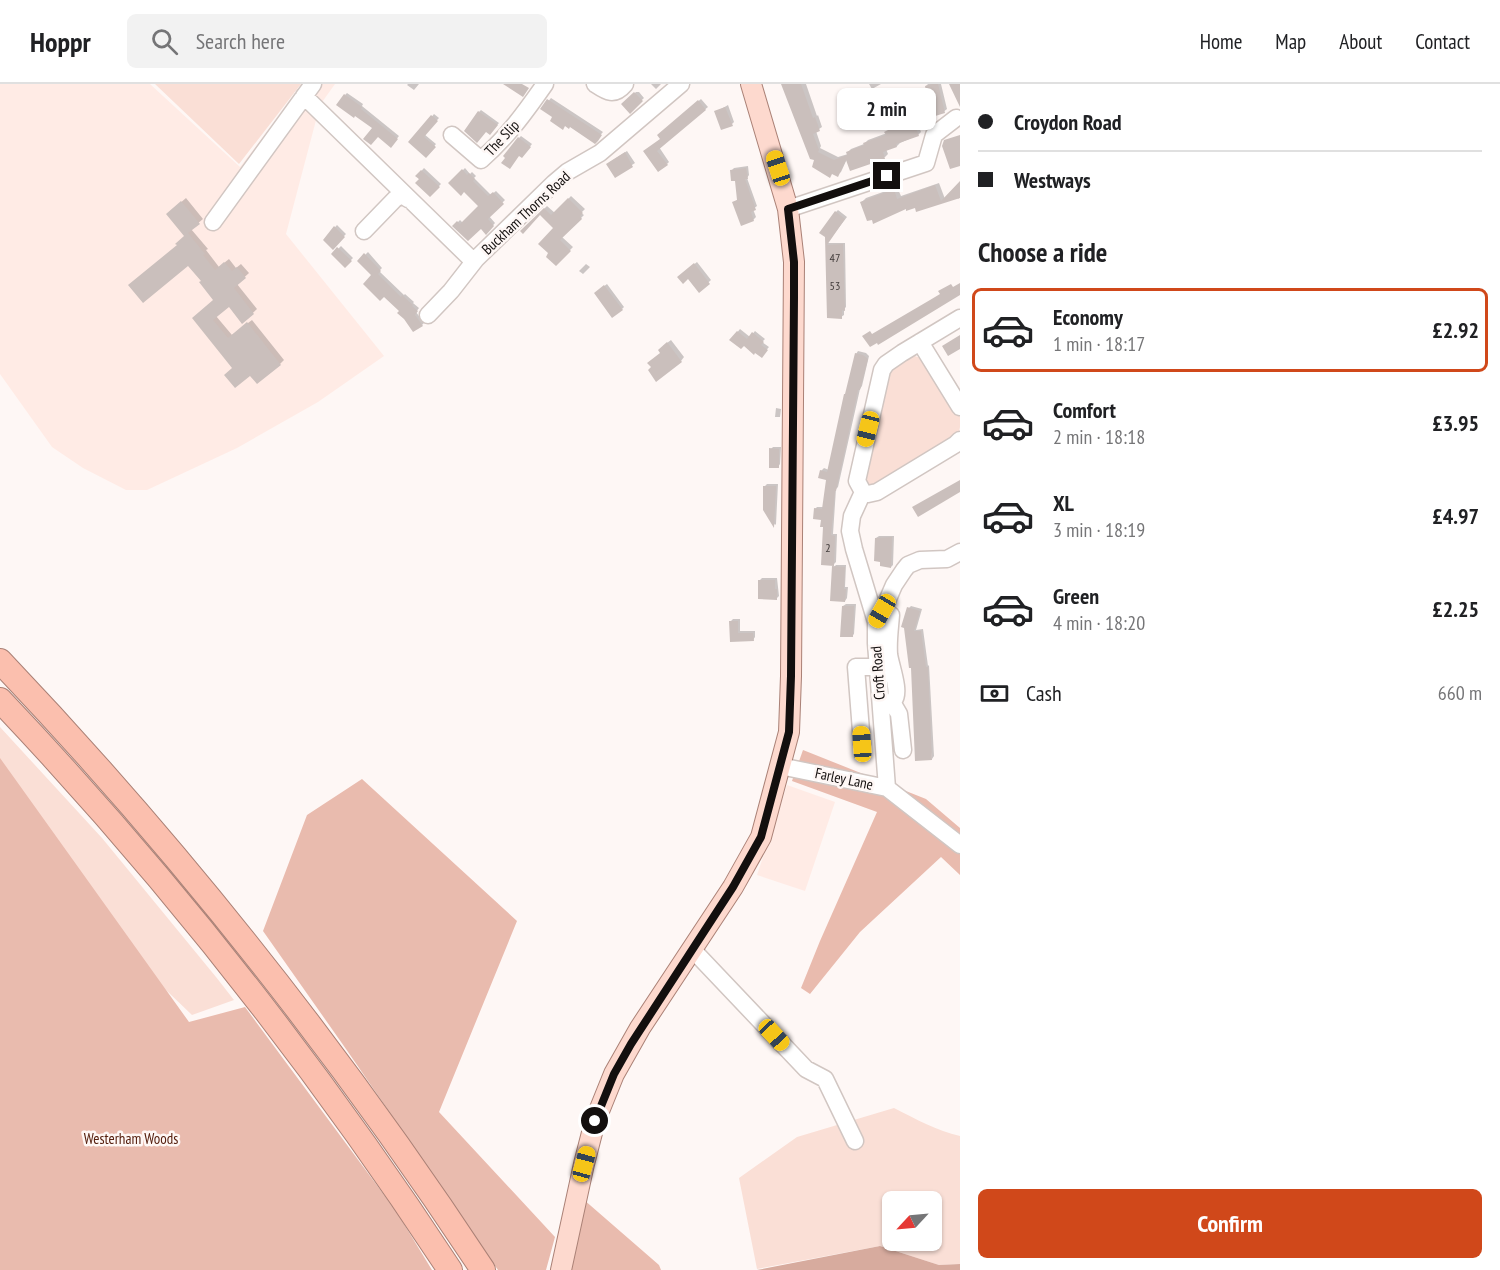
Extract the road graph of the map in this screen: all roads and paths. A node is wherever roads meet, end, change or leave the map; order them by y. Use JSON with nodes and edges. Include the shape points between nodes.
{"nodes":[{"id":1,"x":545,"y":84,"type":"edge"},
{"id":2,"x":595,"y":84,"type":"edge"},
{"id":3,"x":625,"y":84,"type":"edge"},
{"id":4,"x":681,"y":84,"type":"edge"},
{"id":5,"x":752,"y":84,"type":"edge"},
{"id":6,"x":309,"y":90,"type":"edge"},
{"id":7,"x":956,"y":118,"type":"dead end"},
{"id":8,"x":452,"y":135,"type":"dead end"},
{"id":9,"x":408,"y":199,"type":"junction"},
{"id":10,"x":788,"y":209,"type":"junction"},
{"id":11,"x":213,"y":222,"type":"dead end"},
{"id":12,"x":364,"y":231,"type":"dead end"},
{"id":13,"x":476,"y":259,"type":"junction"},
{"id":14,"x":428,"y":315,"type":"dead end"},
{"id":15,"x":960,"y":318,"type":"edge"},
{"id":16,"x":920,"y":342,"type":"junction"},
{"id":17,"x":960,"y":407,"type":"edge"},
{"id":18,"x":960,"y":440,"type":"edge"},
{"id":19,"x":863,"y":492,"type":"junction"},
{"id":20,"x":960,"y":552,"type":"edge"},
{"id":21,"x":891,"y":615,"type":"dead end"},
{"id":22,"x":876,"y":622,"type":"junction"},
{"id":23,"x":0,"y":661,"type":"edge"},
{"id":24,"x":878,"y":667,"type":"junction"},
{"id":25,"x":0,"y":700,"type":"edge"},
{"id":26,"x":887,"y":703,"type":"junction"},
{"id":27,"x":862,"y":744,"type":"dead end"},
{"id":28,"x":903,"y":750,"type":"dead end"},
{"id":29,"x":780,"y":766,"type":"junction"},
{"id":30,"x":887,"y":788,"type":"junction"},
{"id":31,"x":960,"y":846,"type":"edge"},
{"id":32,"x":692,"y":949,"type":"junction"},
{"id":33,"x":855,"y":1141,"type":"dead end"},
{"id":34,"x":450,"y":1270,"type":"edge"},
{"id":35,"x":483,"y":1270,"type":"edge"},
{"id":36,"x":561,"y":1270,"type":"edge"}],
"edges":[{"from":1,"to":8,"type":"street","name":"The Slip","via":[[519,122],[481,160]]},
{"from":2,"to":3,"type":"street","via":[[609,93]]},
{"from":4,"to":13,"type":"street","name":"Buckham Thorns Road","via":[[600,153],[567,171]]},
{"from":5,"to":10,"type":"main road"},
{"from":6,"to":9,"type":"street","name":"Buckham Thorns Road","via":[[353,144]]},
{"from":6,"to":11,"type":"street"},
{"from":7,"to":10,"type":"street","via":[[934,135],[926,162]]},
{"from":9,"to":12,"type":"street","via":[[395,199]]},
{"from":9,"to":13,"type":"street","name":"Buckham Thorns Road","via":[[471,259]]},
{"from":10,"to":29,"type":"main road","via":[[794,262],[791,666],[789,732]]},
{"from":13,"to":14,"type":"street"},
{"from":15,"to":16,"type":"street"},
{"from":16,"to":17,"type":"street"},
{"from":16,"to":19,"type":"street","via":[[882,370],[857,481]]},
{"from":18,"to":19,"type":"street","via":[[877,492]]},
{"from":19,"to":22,"type":"street","name":"Croft Road","via":[[850,531]]},
{"from":20,"to":22,"type":"street","via":[[947,559],[920,560],[908,565]]},
{"from":21,"to":26,"type":"street","via":[[889,643],[896,692],[895,699]]},
{"from":22,"to":24,"type":"street","name":"Croft Road"},
{"from":23,"to":35,"type":"highway","via":[[144,819],[255,954],[366,1099]]},
{"from":24,"to":26,"type":"street","name":"Croft Road"},
{"from":24,"to":27,"type":"street","via":[[856,667]]},
{"from":25,"to":34,"type":"highway","via":[[132,846],[255,996],[358,1134]]},
{"from":26,"to":28,"type":"street","via":[[899,714]]},
{"from":26,"to":30,"type":"street","name":"Croft Road"},
{"from":29,"to":30,"type":"street","name":"Farley Lane"},
{"from":29,"to":32,"type":"main road","via":[[761,837]]},
{"from":30,"to":31,"type":"street","name":"Farley Lane"},
{"from":32,"to":33,"type":"street","via":[[806,1070],[825,1079]]},
{"from":32,"to":36,"type":"main road","via":[[614,1074],[586,1153]]}]}
